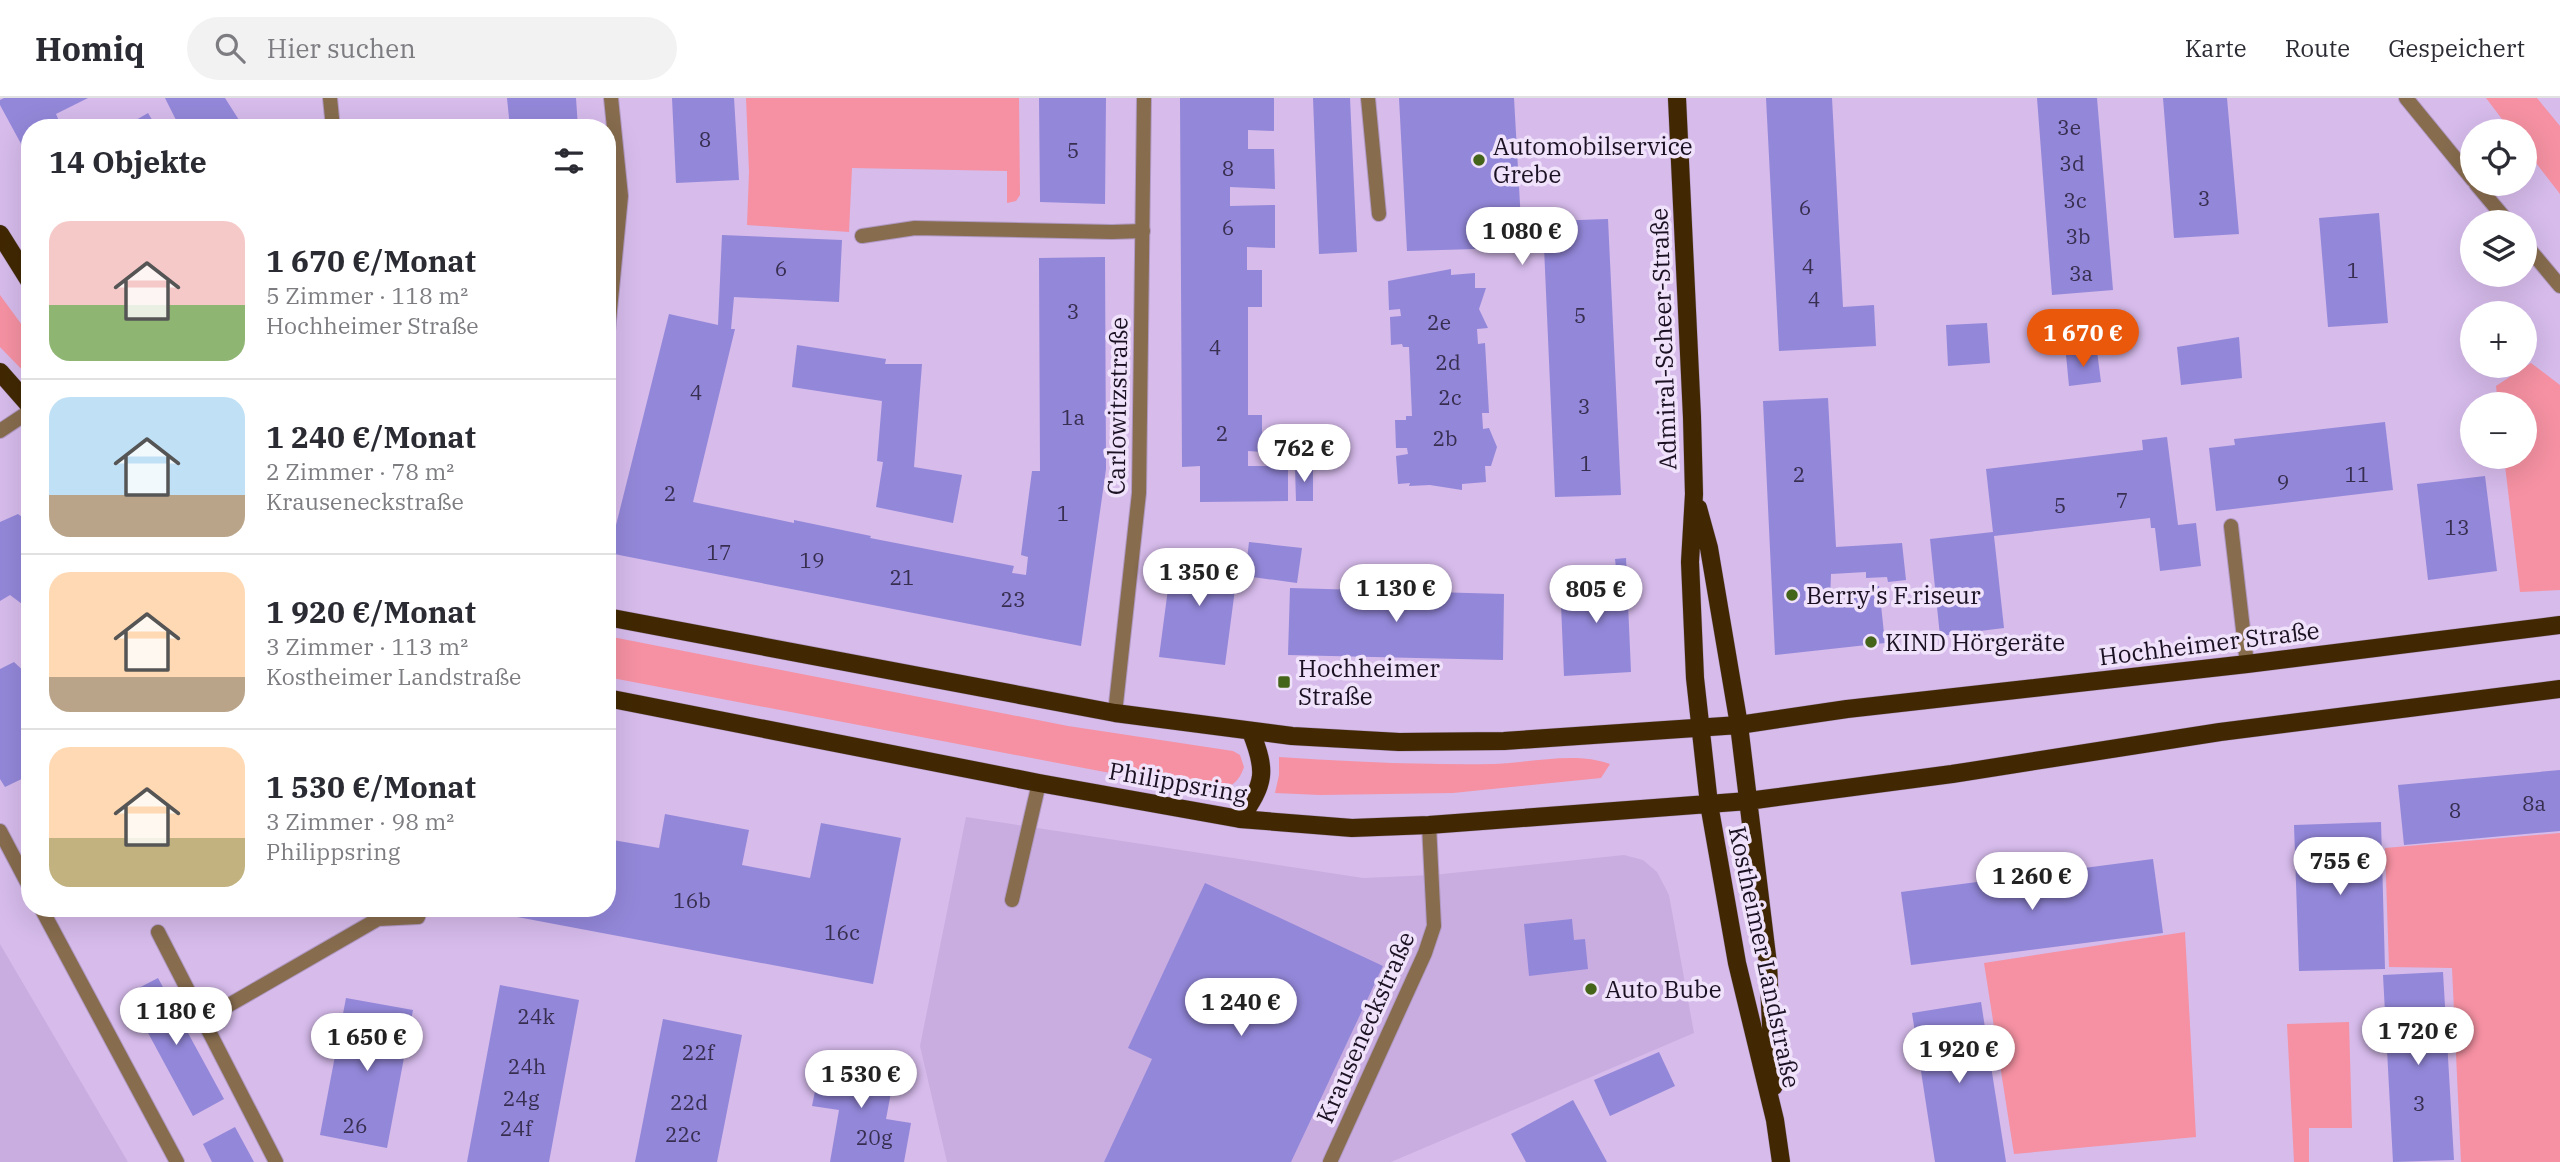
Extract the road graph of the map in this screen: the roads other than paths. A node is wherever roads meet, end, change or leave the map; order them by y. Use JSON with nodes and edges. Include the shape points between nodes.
{"nodes":[{"id":1,"x":330,"y":98,"type":"edge"},
{"id":2,"x":611,"y":98,"type":"edge"},
{"id":3,"x":1144,"y":98,"type":"edge"},
{"id":4,"x":1368,"y":98,"type":"edge"},
{"id":5,"x":1677,"y":98,"type":"edge"},
{"id":6,"x":2406,"y":98,"type":"edge"},
{"id":7,"x":332,"y":119,"type":"edge"},
{"id":8,"x":613,"y":119,"type":"edge"},
{"id":9,"x":616,"y":147,"type":"edge"},
{"id":10,"x":2460,"y":165,"type":"edge"},
{"id":11,"x":2486,"y":196,"type":"edge"},
{"id":12,"x":2498,"y":210,"type":"edge"},
{"id":13,"x":1379,"y":214,"type":"dead end"},
{"id":14,"x":1143,"y":231,"type":"junction"},
{"id":15,"x":0,"y":234,"type":"edge"},
{"id":16,"x":862,"y":236,"type":"dead end"},
{"id":17,"x":616,"y":248,"type":"edge"},
{"id":18,"x":2537,"y":258,"type":"edge"},
{"id":19,"x":21,"y":268,"type":"edge"},
{"id":20,"x":2560,"y":286,"type":"edge"},
{"id":21,"x":0,"y":372,"type":"edge"},
{"id":22,"x":21,"y":397,"type":"edge"},
{"id":23,"x":21,"y":415,"type":"edge"},
{"id":24,"x":0,"y":431,"type":"edge"},
{"id":25,"x":1694,"y":495,"type":"junction"},
{"id":26,"x":2231,"y":526,"type":"dead end"},
{"id":27,"x":616,"y":619,"type":"edge"},
{"id":28,"x":2560,"y":625,"type":"edge"},
{"id":29,"x":2247,"y":664,"type":"junction"},
{"id":30,"x":2560,"y":689,"type":"edge"},
{"id":31,"x":616,"y":700,"type":"edge"},
{"id":32,"x":1115,"y":713,"type":"junction"},
{"id":33,"x":1739,"y":725,"type":"junction"},
{"id":34,"x":1701,"y":729,"type":"junction"},
{"id":35,"x":1251,"y":732,"type":"junction"},
{"id":36,"x":1039,"y":783,"type":"junction"},
{"id":37,"x":1748,"y":802,"type":"junction"},
{"id":38,"x":1709,"y":804,"type":"junction"},
{"id":39,"x":1240,"y":819,"type":"junction"},
{"id":40,"x":1429,"y":825,"type":"junction"},
{"id":41,"x":0,"y":831,"type":"edge"},
{"id":42,"x":6,"y":860,"type":"edge"},
{"id":43,"x":21,"y":878,"type":"edge"},
{"id":44,"x":1012,"y":900,"type":"dead end"},
{"id":45,"x":46,"y":917,"type":"edge"},
{"id":46,"x":418,"y":917,"type":"edge"},
{"id":47,"x":158,"y":932,"type":"dead end"},
{"id":48,"x":203,"y":1020,"type":"junction"},
{"id":49,"x":1775,"y":1120,"type":"junction"},
{"id":50,"x":177,"y":1162,"type":"edge"},
{"id":51,"x":276,"y":1162,"type":"edge"},
{"id":52,"x":1330,"y":1162,"type":"edge"},
{"id":53,"x":1781,"y":1162,"type":"edge"}],
"edges":[{"from":1,"to":7,"type":"street"},
{"from":2,"to":8,"type":"street"},
{"from":3,"to":14,"type":"street","name":"Carlowitzstraße"},
{"from":4,"to":13,"type":"street"},
{"from":5,"to":25,"type":"main road","name":"Admiral-Scheer-Straße"},
{"from":6,"to":10,"type":"street"},
{"from":9,"to":17,"type":"street","via":[[621,196]]},
{"from":11,"to":12,"type":"street"},
{"from":14,"to":16,"type":"street","via":[[915,228]]},
{"from":14,"to":32,"type":"street","name":"Carlowitzstraße","via":[[1139,493]]},
{"from":15,"to":19,"type":"main road"},
{"from":18,"to":20,"type":"street"},
{"from":21,"to":22,"type":"main road"},
{"from":23,"to":24,"type":"street"},
{"from":25,"to":33,"type":"main road","name":"Admiral-Scheer-Straße","via":[[1709,548]]},
{"from":25,"to":34,"type":"main road","name":"Admiral-Scheer-Straße","via":[[1691,623]]},
{"from":26,"to":29,"type":"street"},
{"from":27,"to":32,"type":"main road"},
{"from":28,"to":29,"type":"main road","name":"Hochheimer Straße"},
{"from":29,"to":33,"type":"main road","name":"Hochheimer Straße"},
{"from":30,"to":37,"type":"main road","via":[[2232,730]]},
{"from":31,"to":36,"type":"main road","name":"Philippsring"},
{"from":32,"to":35,"type":"main road"},
{"from":33,"to":34,"type":"main road"},
{"from":33,"to":37,"type":"main road","name":"Admiral-Scheer-Straße"},
{"from":34,"to":35,"type":"main road","via":[[1399,743]]},
{"from":34,"to":38,"type":"main road","name":"Admiral-Scheer-Straße"},
{"from":35,"to":39,"type":"main road","via":[[1262,761],[1258,793]]},
{"from":36,"to":39,"type":"main road","name":"Philippsring"},
{"from":36,"to":44,"type":"street"},
{"from":37,"to":38,"type":"main road","name":"Philippsring"},
{"from":37,"to":49,"type":"main road","name":"Kostheimer Landstraße","via":[[1768,964]]},
{"from":38,"to":40,"type":"main road","name":"Philippsring"},
{"from":38,"to":49,"type":"main road","name":"Kostheimer Landstraße","via":[[1737,963]]},
{"from":39,"to":40,"type":"main road","name":"Philippsring","via":[[1352,828]]},
{"from":40,"to":52,"type":"street","name":"Krauseneckstraße","via":[[1434,926]]},
{"from":41,"to":42,"type":"street"},
{"from":42,"to":43,"type":"street"},
{"from":45,"to":50,"type":"street"},
{"from":46,"to":48,"type":"street","via":[[377,919]]},
{"from":47,"to":48,"type":"street"},
{"from":48,"to":51,"type":"street"},
{"from":49,"to":53,"type":"main road","name":"Kostheimer Landstraße"}]}
